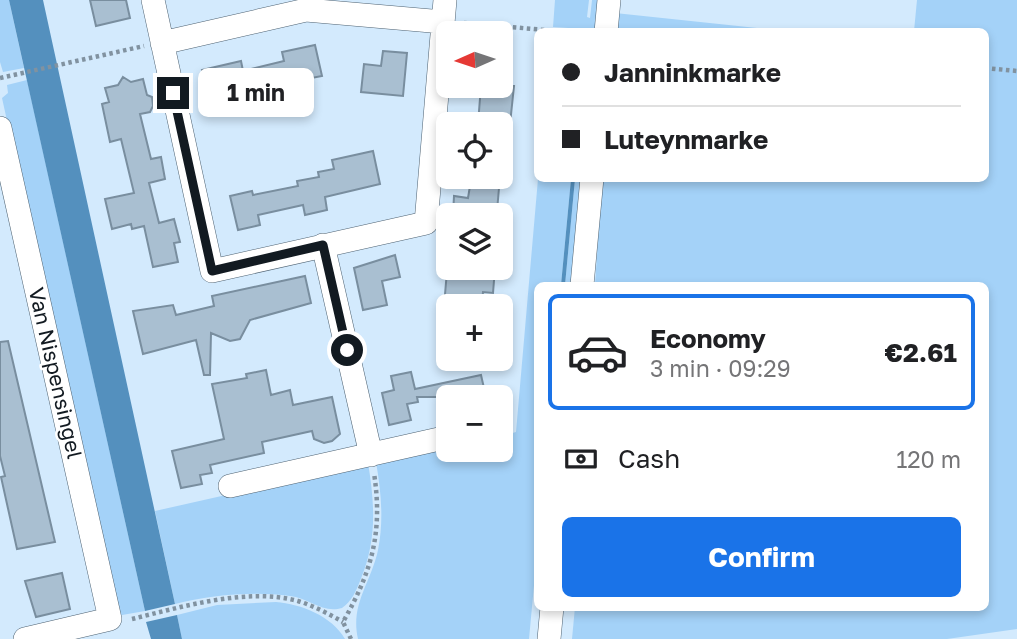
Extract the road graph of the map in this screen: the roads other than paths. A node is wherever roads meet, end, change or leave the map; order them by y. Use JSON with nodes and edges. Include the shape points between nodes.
{"nodes":[{"id":1,"x":153,"y":0,"type":"edge"},
{"id":2,"x":609,"y":0,"type":"edge"},
{"id":3,"x":444,"y":11,"type":"edge"},
{"id":4,"x":606,"y":28,"type":"edge"},
{"id":5,"x":162,"y":43,"type":"junction"},
{"id":6,"x":0,"y":128,"type":"edge"},
{"id":7,"x":592,"y":182,"type":"edge"},
{"id":8,"x":323,"y":245,"type":"junction"},
{"id":9,"x":582,"y":282,"type":"edge"},
{"id":10,"x":436,"y":440,"type":"edge"},
{"id":11,"x":371,"y":455,"type":"junction"},
{"id":12,"x":230,"y":486,"type":"dead end"},
{"id":13,"x":552,"y":611,"type":"edge"},
{"id":14,"x":25,"y":639,"type":"edge"},
{"id":15,"x":549,"y":639,"type":"edge"}],
"edges":[{"from":1,"to":5,"type":"street"},
{"from":2,"to":4,"type":"street"},
{"from":3,"to":5,"type":"street","via":[[306,10]]},
{"from":3,"to":8,"type":"street","via":[[426,223]]},
{"from":5,"to":8,"type":"street","via":[[212,271]]},
{"from":6,"to":14,"type":"street","name":"Van Nispensingel","via":[[120,619]]},
{"from":7,"to":9,"type":"street"},
{"from":8,"to":11,"type":"street"},
{"from":10,"to":11,"type":"street"},
{"from":11,"to":12,"type":"street"},
{"from":13,"to":15,"type":"street"}]}
